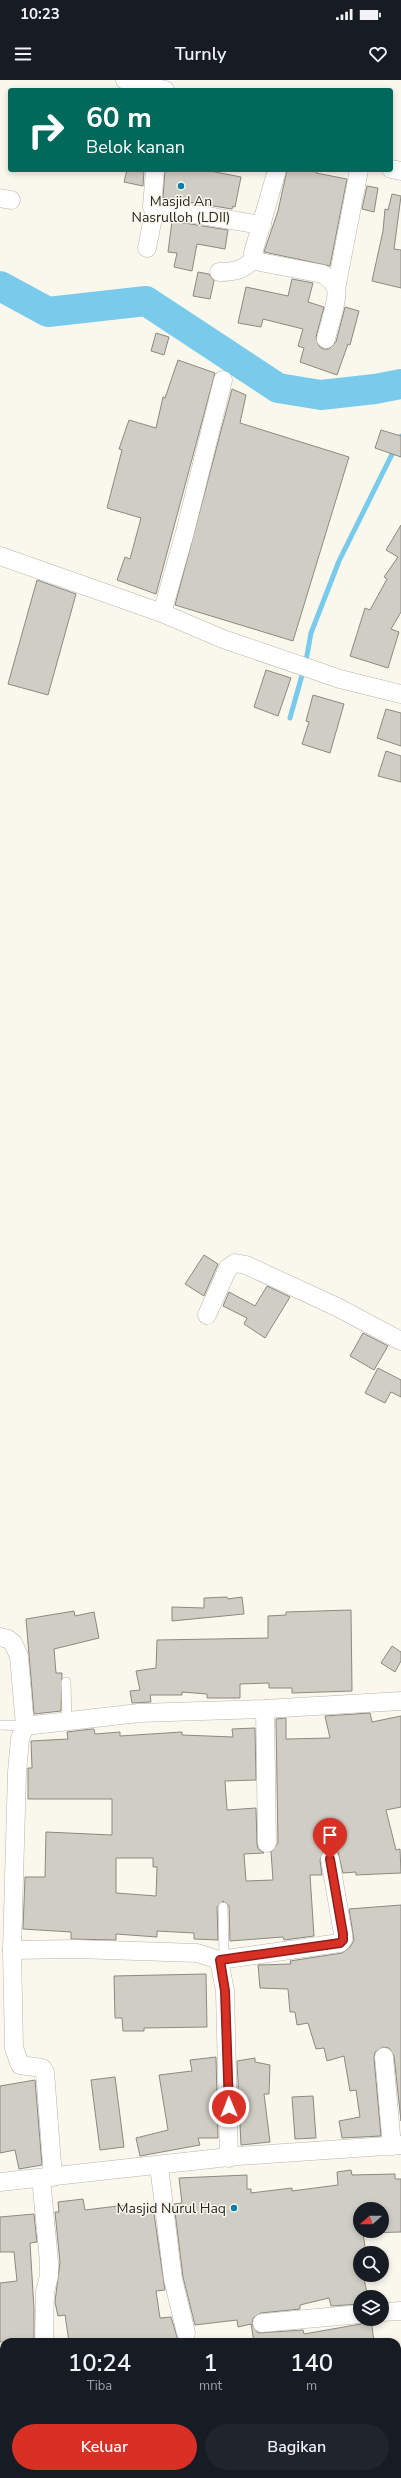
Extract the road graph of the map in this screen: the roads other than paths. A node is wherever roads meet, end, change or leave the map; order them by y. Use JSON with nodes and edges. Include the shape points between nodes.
{"nodes":[{"id":1,"x":125,"y":80,"type":"edge"},
{"id":2,"x":157,"y":88,"type":"edge"},
{"id":3,"x":155,"y":172,"type":"edge"},
{"id":4,"x":276,"y":172,"type":"edge"},
{"id":5,"x":359,"y":172,"type":"edge"},
{"id":6,"x":155,"y":207,"type":"junction"},
{"id":7,"x":262,"y":225,"type":"junction"},
{"id":8,"x":147,"y":248,"type":"dead end"},
{"id":9,"x":255,"y":258,"type":"junction"},
{"id":10,"x":220,"y":272,"type":"dead end"},
{"id":11,"x":336,"y":289,"type":"junction"},
{"id":12,"x":326,"y":339,"type":"dead end"},
{"id":13,"x":223,"y":380,"type":"dead end"},
{"id":14,"x":0,"y":556,"type":"edge"},
{"id":15,"x":162,"y":613,"type":"junction"},
{"id":16,"x":401,"y":694,"type":"edge"},
{"id":17,"x":207,"y":1315,"type":"dead end"},
{"id":18,"x":401,"y":1341,"type":"edge"},
{"id":19,"x":0,"y":1637,"type":"edge"},
{"id":20,"x":66,"y":1682,"type":"dead end"},
{"id":21,"x":401,"y":1701,"type":"edge"},
{"id":22,"x":265,"y":1709,"type":"junction"},
{"id":23,"x":67,"y":1720,"type":"junction"},
{"id":24,"x":0,"y":1725,"type":"edge"},
{"id":25,"x":25,"y":1726,"type":"junction"},
{"id":26,"x":267,"y":1843,"type":"dead end"},
{"id":27,"x":330,"y":1859,"type":"dead end"},
{"id":28,"x":223,"y":1907,"type":"dead end"},
{"id":29,"x":12,"y":1950,"type":"junction"},
{"id":30,"x":222,"y":1959,"type":"junction"},
{"id":31,"x":6,"y":2008,"type":"edge"},
{"id":32,"x":384,"y":2057,"type":"dead end"},
{"id":33,"x":397,"y":2145,"type":"edge"},
{"id":34,"x":229,"y":2158,"type":"junction"},
{"id":35,"x":159,"y":2166,"type":"junction"},
{"id":36,"x":47,"y":2178,"type":"junction"},
{"id":37,"x":0,"y":2182,"type":"edge"},
{"id":38,"x":401,"y":2311,"type":"edge"},
{"id":39,"x":389,"y":2312,"type":"edge"},
{"id":40,"x":353,"y":2315,"type":"edge"},
{"id":41,"x":262,"y":2323,"type":"dead end"},
{"id":42,"x":186,"y":2333,"type":"dead end"},
{"id":43,"x":44,"y":2338,"type":"edge"}],
"edges":[{"from":1,"to":2,"type":"street"},
{"from":3,"to":6,"type":"street","via":[[151,204]]},
{"from":4,"to":7,"type":"street"},
{"from":5,"to":11,"type":"street"},
{"from":6,"to":7,"type":"street"},
{"from":6,"to":8,"type":"street"},
{"from":7,"to":9,"type":"street","via":[[253,253]]},
{"from":9,"to":10,"type":"street","via":[[237,272]]},
{"from":9,"to":11,"type":"street","via":[[260,262],[323,274],[331,280]]},
{"from":11,"to":12,"type":"street"},
{"from":13,"to":15,"type":"street"},
{"from":14,"to":15,"type":"street"},
{"from":15,"to":16,"type":"street","via":[[223,639],[303,666]]},
{"from":17,"to":18,"type":"street","via":[[228,1268],[235,1263],[246,1265],[332,1305]]},
{"from":19,"to":25,"type":"street","via":[[13,1643],[19,1656]]},
{"from":20,"to":23,"type":"lane"},
{"from":21,"to":22,"type":"street"},
{"from":22,"to":23,"type":"street","via":[[139,1712]]},
{"from":22,"to":26,"type":"street"},
{"from":23,"to":25,"type":"street"},
{"from":24,"to":25,"type":"lane"},
{"from":25,"to":29,"type":"street","via":[[20,1739],[17,1772]]},
{"from":27,"to":30,"type":"street","via":[[343,1934],[340,1943]]},
{"from":28,"to":30,"type":"lane"},
{"from":29,"to":30,"type":"street","via":[[182,1952]]},
{"from":29,"to":31,"type":"street"},
{"from":30,"to":34,"type":"street"},
{"from":31,"to":36,"type":"street","via":[[17,2062],[26,2067],[42,2068],[45,2072]]},
{"from":32,"to":33,"type":"street"},
{"from":33,"to":34,"type":"street"},
{"from":34,"to":35,"type":"street"},
{"from":35,"to":36,"type":"street"},
{"from":35,"to":42,"type":"street","via":[[174,2279]]},
{"from":36,"to":37,"type":"street"},
{"from":36,"to":43,"type":"street","via":[[49,2276],[45,2292]]},
{"from":38,"to":39,"type":"street"},
{"from":40,"to":41,"type":"street"}]}
